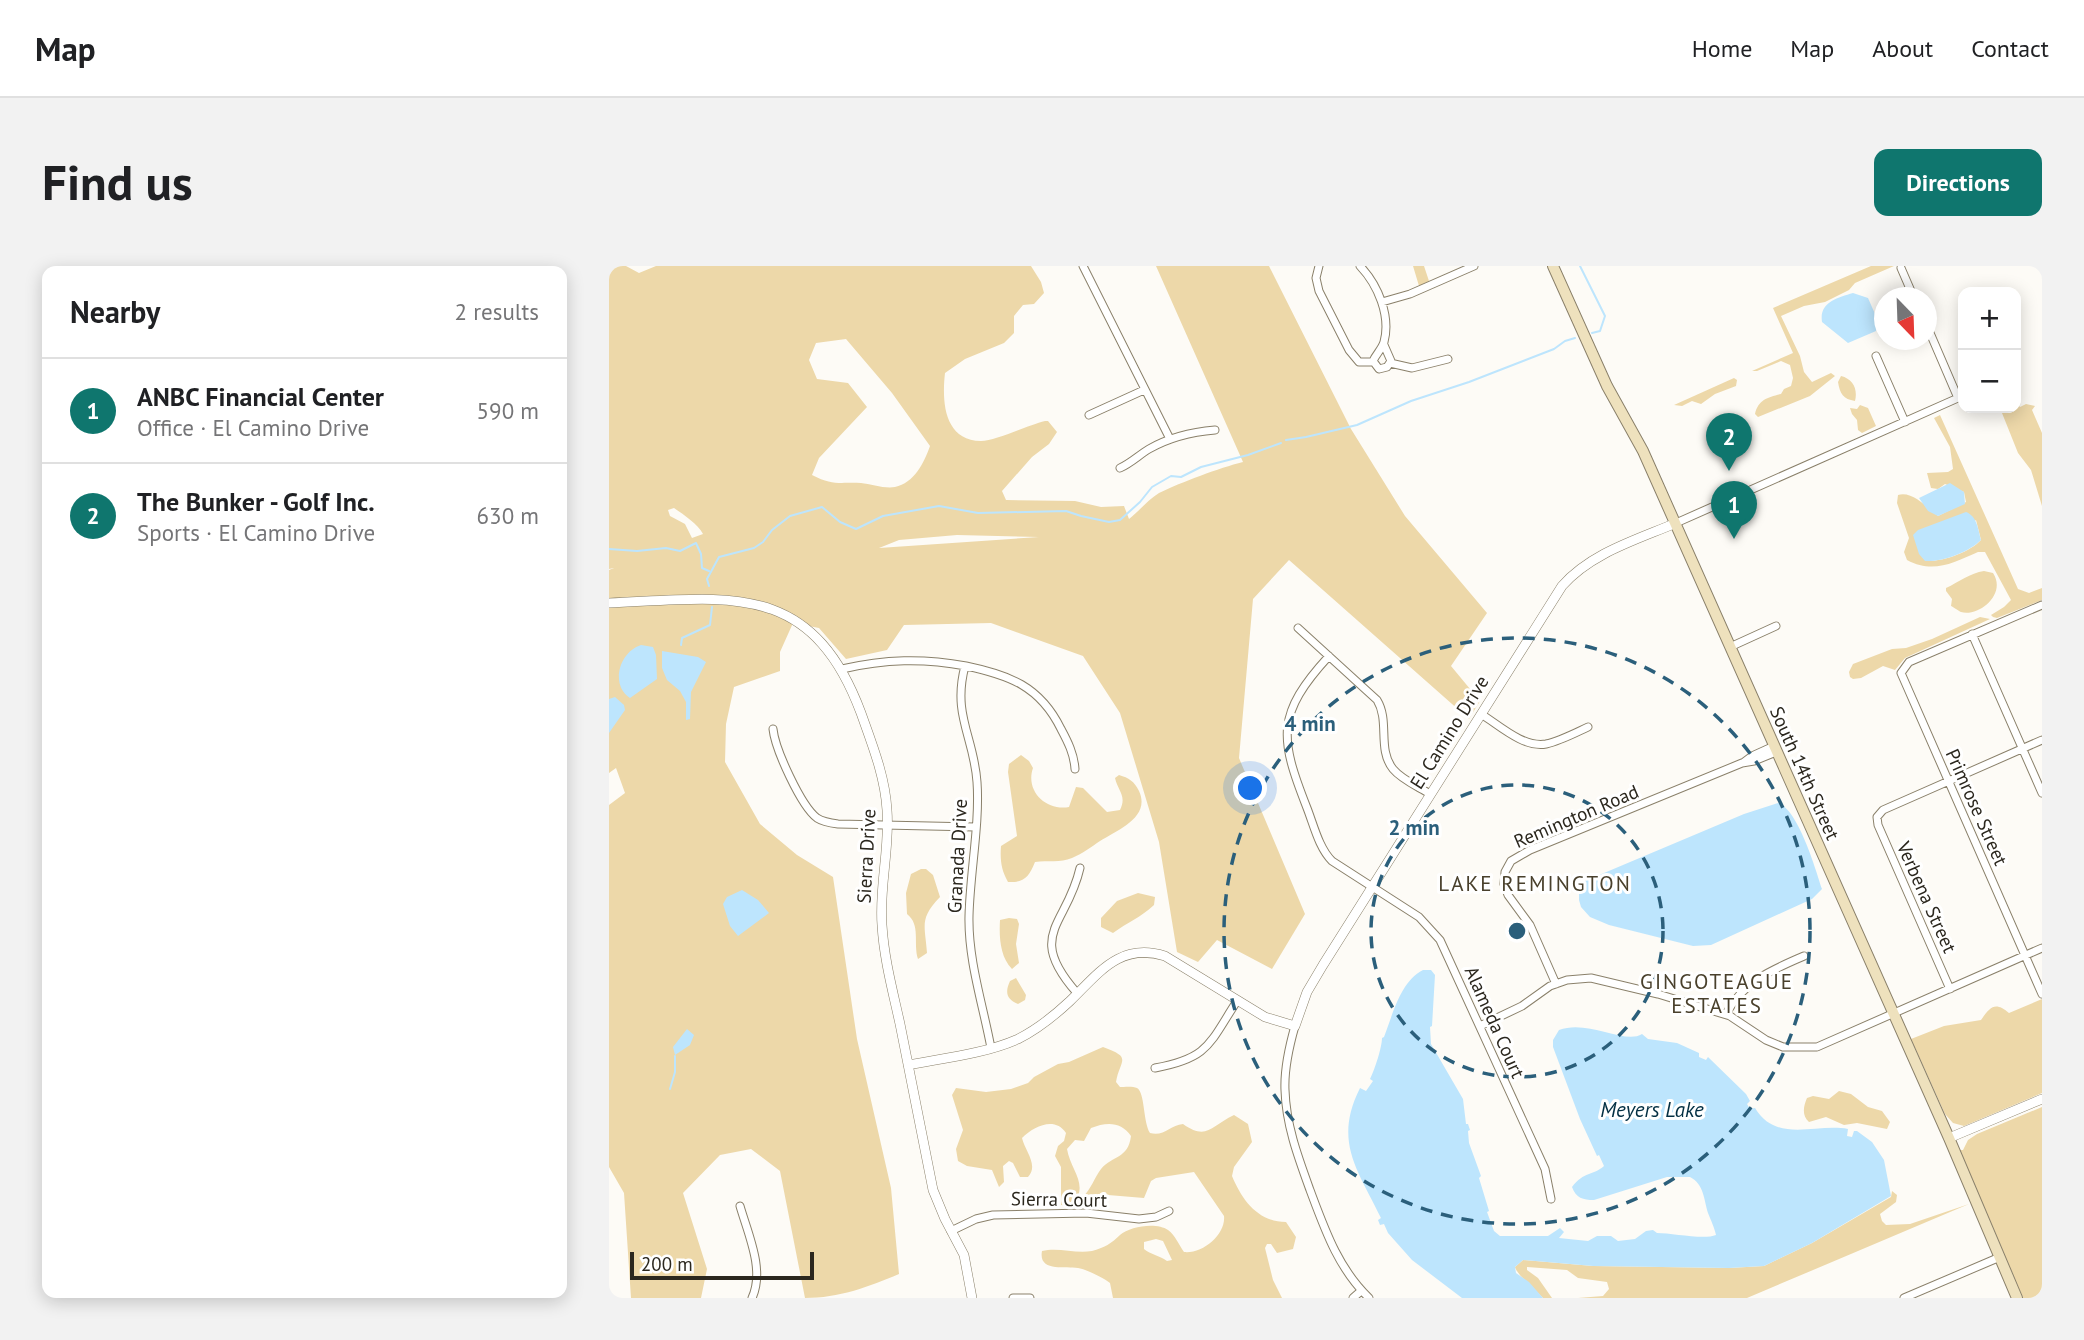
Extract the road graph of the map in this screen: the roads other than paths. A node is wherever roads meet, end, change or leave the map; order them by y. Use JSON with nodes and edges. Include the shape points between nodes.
{"nodes":[{"id":1,"x":1083,"y":266,"type":"edge"},
{"id":2,"x":1319,"y":266,"type":"edge"},
{"id":3,"x":1360,"y":266,"type":"edge"},
{"id":4,"x":1474,"y":266,"type":"edge"},
{"id":5,"x":1553,"y":266,"type":"edge"},
{"id":6,"x":1901,"y":268,"type":"dead end"},
{"id":7,"x":1909,"y":287,"type":"edge"},
{"id":8,"x":1382,"y":302,"type":"junction"},
{"id":9,"x":1384,"y":345,"type":"junction"},
{"id":10,"x":1937,"y":349,"type":"edge"},
{"id":11,"x":1876,"y":356,"type":"dead end"},
{"id":12,"x":1448,"y":359,"type":"dead end"},
{"id":13,"x":1373,"y":362,"type":"junction"},
{"id":14,"x":1390,"y":363,"type":"junction"},
{"id":15,"x":1144,"y":390,"type":"junction"},
{"id":16,"x":1089,"y":415,"type":"dead end"},
{"id":17,"x":1905,"y":422,"type":"junction"},
{"id":18,"x":1215,"y":430,"type":"dead end"},
{"id":19,"x":1170,"y":439,"type":"junction"},
{"id":20,"x":1120,"y":468,"type":"dead end"},
{"id":21,"x":1676,"y":523,"type":"junction"},
{"id":22,"x":609,"y":603,"type":"edge"},
{"id":23,"x":2042,"y":605,"type":"edge"},
{"id":24,"x":1776,"y":626,"type":"dead end"},
{"id":25,"x":1298,"y":628,"type":"dead end"},
{"id":26,"x":1972,"y":634,"type":"junction"},
{"id":27,"x":1730,"y":647,"type":"junction"},
{"id":28,"x":1329,"y":656,"type":"junction"},
{"id":29,"x":965,"y":666,"type":"junction"},
{"id":30,"x":842,"y":669,"type":"junction"},
{"id":31,"x":1481,"y":714,"type":"junction"},
{"id":32,"x":1588,"y":727,"type":"dead end"},
{"id":33,"x":772,"y":729,"type":"dead end"},
{"id":34,"x":2042,"y":740,"type":"edge"},
{"id":35,"x":2022,"y":748,"type":"junction"},
{"id":36,"x":1775,"y":749,"type":"junction"},
{"id":37,"x":1075,"y":769,"type":"dead end"},
{"id":38,"x":1948,"y":780,"type":"junction"},
{"id":39,"x":2042,"y":793,"type":"edge"},
{"id":40,"x":1430,"y":794,"type":"junction"},
{"id":41,"x":888,"y":825,"type":"junction"},
{"id":42,"x":975,"y":827,"type":"junction"},
{"id":43,"x":1080,"y":868,"type":"dead end"},
{"id":44,"x":1372,"y":887,"type":"junction"},
{"id":45,"x":2042,"y":948,"type":"edge"},
{"id":46,"x":1804,"y":956,"type":"dead end"},
{"id":47,"x":2025,"y":956,"type":"junction"},
{"id":48,"x":1556,"y":984,"type":"junction"},
{"id":49,"x":1950,"y":989,"type":"junction"},
{"id":50,"x":1077,"y":993,"type":"junction"},
{"id":51,"x":2042,"y":994,"type":"edge"},
{"id":52,"x":1237,"y":1001,"type":"junction"},
{"id":53,"x":1726,"y":1014,"type":"junction"},
{"id":54,"x":1894,"y":1014,"type":"junction"},
{"id":55,"x":1294,"y":1026,"type":"junction"},
{"id":56,"x":1480,"y":1026,"type":"junction"},
{"id":57,"x":991,"y":1048,"type":"junction"},
{"id":58,"x":908,"y":1065,"type":"junction"},
{"id":59,"x":1155,"y":1068,"type":"dead end"},
{"id":60,"x":2042,"y":1099,"type":"edge"},
{"id":61,"x":1949,"y":1138,"type":"junction"},
{"id":62,"x":1551,"y":1199,"type":"dead end"},
{"id":63,"x":740,"y":1206,"type":"dead end"},
{"id":64,"x":1168,"y":1211,"type":"dead end"},
{"id":65,"x":951,"y":1231,"type":"junction"},
{"id":66,"x":2000,"y":1257,"type":"junction"},
{"id":67,"x":1361,"y":1291,"type":"junction"},
{"id":68,"x":752,"y":1298,"type":"edge"},
{"id":69,"x":972,"y":1298,"type":"edge"},
{"id":70,"x":1013,"y":1298,"type":"edge"},
{"id":71,"x":1030,"y":1298,"type":"edge"},
{"id":72,"x":1353,"y":1298,"type":"edge"},
{"id":73,"x":1369,"y":1298,"type":"edge"},
{"id":74,"x":1904,"y":1298,"type":"edge"},
{"id":75,"x":2017,"y":1298,"type":"edge"}],
"edges":[{"from":1,"to":15,"type":"street"},
{"from":2,"to":13,"type":"street","via":[[1317,285],[1349,350],[1359,362]]},
{"from":3,"to":8,"type":"street"},
{"from":4,"to":8,"type":"street"},
{"from":5,"to":21,"type":"main road","name":"South 14th Street"},
{"from":6,"to":7,"type":"street"},
{"from":8,"to":9,"type":"street"},
{"from":9,"to":13,"type":"street"},
{"from":9,"to":14,"type":"street"},
{"from":10,"to":17,"type":"street","name":"El Camino Drive","via":[[1958,398]]},
{"from":11,"to":17,"type":"street"},
{"from":12,"to":14,"type":"street","via":[[1412,368]]},
{"from":13,"to":14,"type":"street","via":[[1379,369]]},
{"from":15,"to":16,"type":"street"},
{"from":15,"to":19,"type":"street"},
{"from":17,"to":21,"type":"street","name":"El Camino Drive"},
{"from":18,"to":19,"type":"street"},
{"from":19,"to":20,"type":"street"},
{"from":21,"to":27,"type":"main road","name":"South 14th Street"},
{"from":21,"to":31,"type":"street","name":"El Camino Drive","via":[[1596,559],[1570,577]]},
{"from":22,"to":30,"type":"street","name":"Sierra Drive","via":[[725,599],[762,605],[807,629]]},
{"from":23,"to":26,"type":"street"},
{"from":24,"to":27,"type":"street"},
{"from":25,"to":28,"type":"street"},
{"from":26,"to":35,"type":"street"},
{"from":26,"to":38,"type":"street","name":"Primrose Street","via":[[1909,662],[1901,671]]},
{"from":27,"to":36,"type":"main road","name":"South 14th Street"},
{"from":28,"to":40,"type":"street","via":[[1380,705],[1385,753],[1393,769]]},
{"from":28,"to":44,"type":"street","name":"Alameda Court","via":[[1303,685],[1290,712],[1290,761],[1325,853]]},
{"from":29,"to":30,"type":"street","via":[[908,659]]},
{"from":29,"to":37,"type":"street","via":[[1006,676],[1038,696],[1058,722]]},
{"from":29,"to":42,"type":"street","name":"Granada Drive","via":[[961,707],[976,770]]},
{"from":30,"to":41,"type":"street","name":"Sierra Drive","via":[[879,764]]},
{"from":31,"to":32,"type":"street","via":[[1536,744]]},
{"from":31,"to":40,"type":"street","name":"El Camino Drive"},
{"from":33,"to":41,"type":"street","via":[[777,751],[814,815],[838,824]]},
{"from":34,"to":35,"type":"street"},
{"from":35,"to":38,"type":"street"},
{"from":35,"to":39,"type":"street"},
{"from":36,"to":48,"type":"street","name":"Remington Road","via":[[1511,861],[1503,878],[1506,891],[1529,925]]},
{"from":36,"to":54,"type":"main road","name":"South 14th Street"},
{"from":38,"to":47,"type":"street","name":"Primrose Street"},
{"from":38,"to":49,"type":"street","name":"Verbena Street","via":[[1877,817]]},
{"from":40,"to":44,"type":"street","name":"El Camino Drive"},
{"from":41,"to":42,"type":"street"},
{"from":41,"to":58,"type":"street","name":"Sierra Drive","via":[[882,935]]},
{"from":42,"to":57,"type":"street","name":"Granada Drive","via":[[970,938]]},
{"from":43,"to":50,"type":"street","via":[[1052,935],[1057,967]]},
{"from":44,"to":55,"type":"street","name":"El Camino Drive","via":[[1311,985]]},
{"from":44,"to":56,"type":"street","name":"Alameda Court","via":[[1434,931]]},
{"from":45,"to":47,"type":"street"},
{"from":46,"to":53,"type":"street","via":[[1749,984]]},
{"from":47,"to":49,"type":"street"},
{"from":47,"to":51,"type":"street","name":"Primrose Street"},
{"from":48,"to":53,"type":"street","via":[[1583,977],[1600,979]]},
{"from":48,"to":56,"type":"street"},
{"from":49,"to":54,"type":"street"},
{"from":50,"to":52,"type":"street","via":[[1112,961],[1145,952],[1170,959]]},
{"from":50,"to":57,"type":"street","via":[[1033,1031]]},
{"from":52,"to":55,"type":"street"},
{"from":52,"to":59,"type":"street","via":[[1199,1054]]},
{"from":53,"to":54,"type":"street","via":[[1775,1045],[1799,1049],[1826,1044]]},
{"from":54,"to":61,"type":"main road","name":"South 14th Street"},
{"from":55,"to":67,"type":"street","name":"El Camino Drive","via":[[1285,1076],[1291,1133],[1332,1247]]},
{"from":56,"to":62,"type":"street","name":"Alameda Court","via":[[1545,1169]]},
{"from":57,"to":58,"type":"street"},
{"from":58,"to":65,"type":"street","name":"Sierra Drive","via":[[933,1190]]},
{"from":60,"to":61,"type":"street"},
{"from":61,"to":66,"type":"main road","name":"South 14th Street"},
{"from":63,"to":68,"type":"street","via":[[757,1271]]},
{"from":64,"to":65,"type":"street","name":"Sierra Court","via":[[1139,1219],[1086,1213],[993,1215]]},
{"from":65,"to":69,"type":"street","name":"Sierra Drive","via":[[964,1255]]},
{"from":66,"to":74,"type":"street"},
{"from":66,"to":75,"type":"main road","name":"South 14th Street"},
{"from":67,"to":72,"type":"street"},
{"from":67,"to":73,"type":"street","name":"El Camino Drive"},
{"from":70,"to":71,"type":"street"}]}
